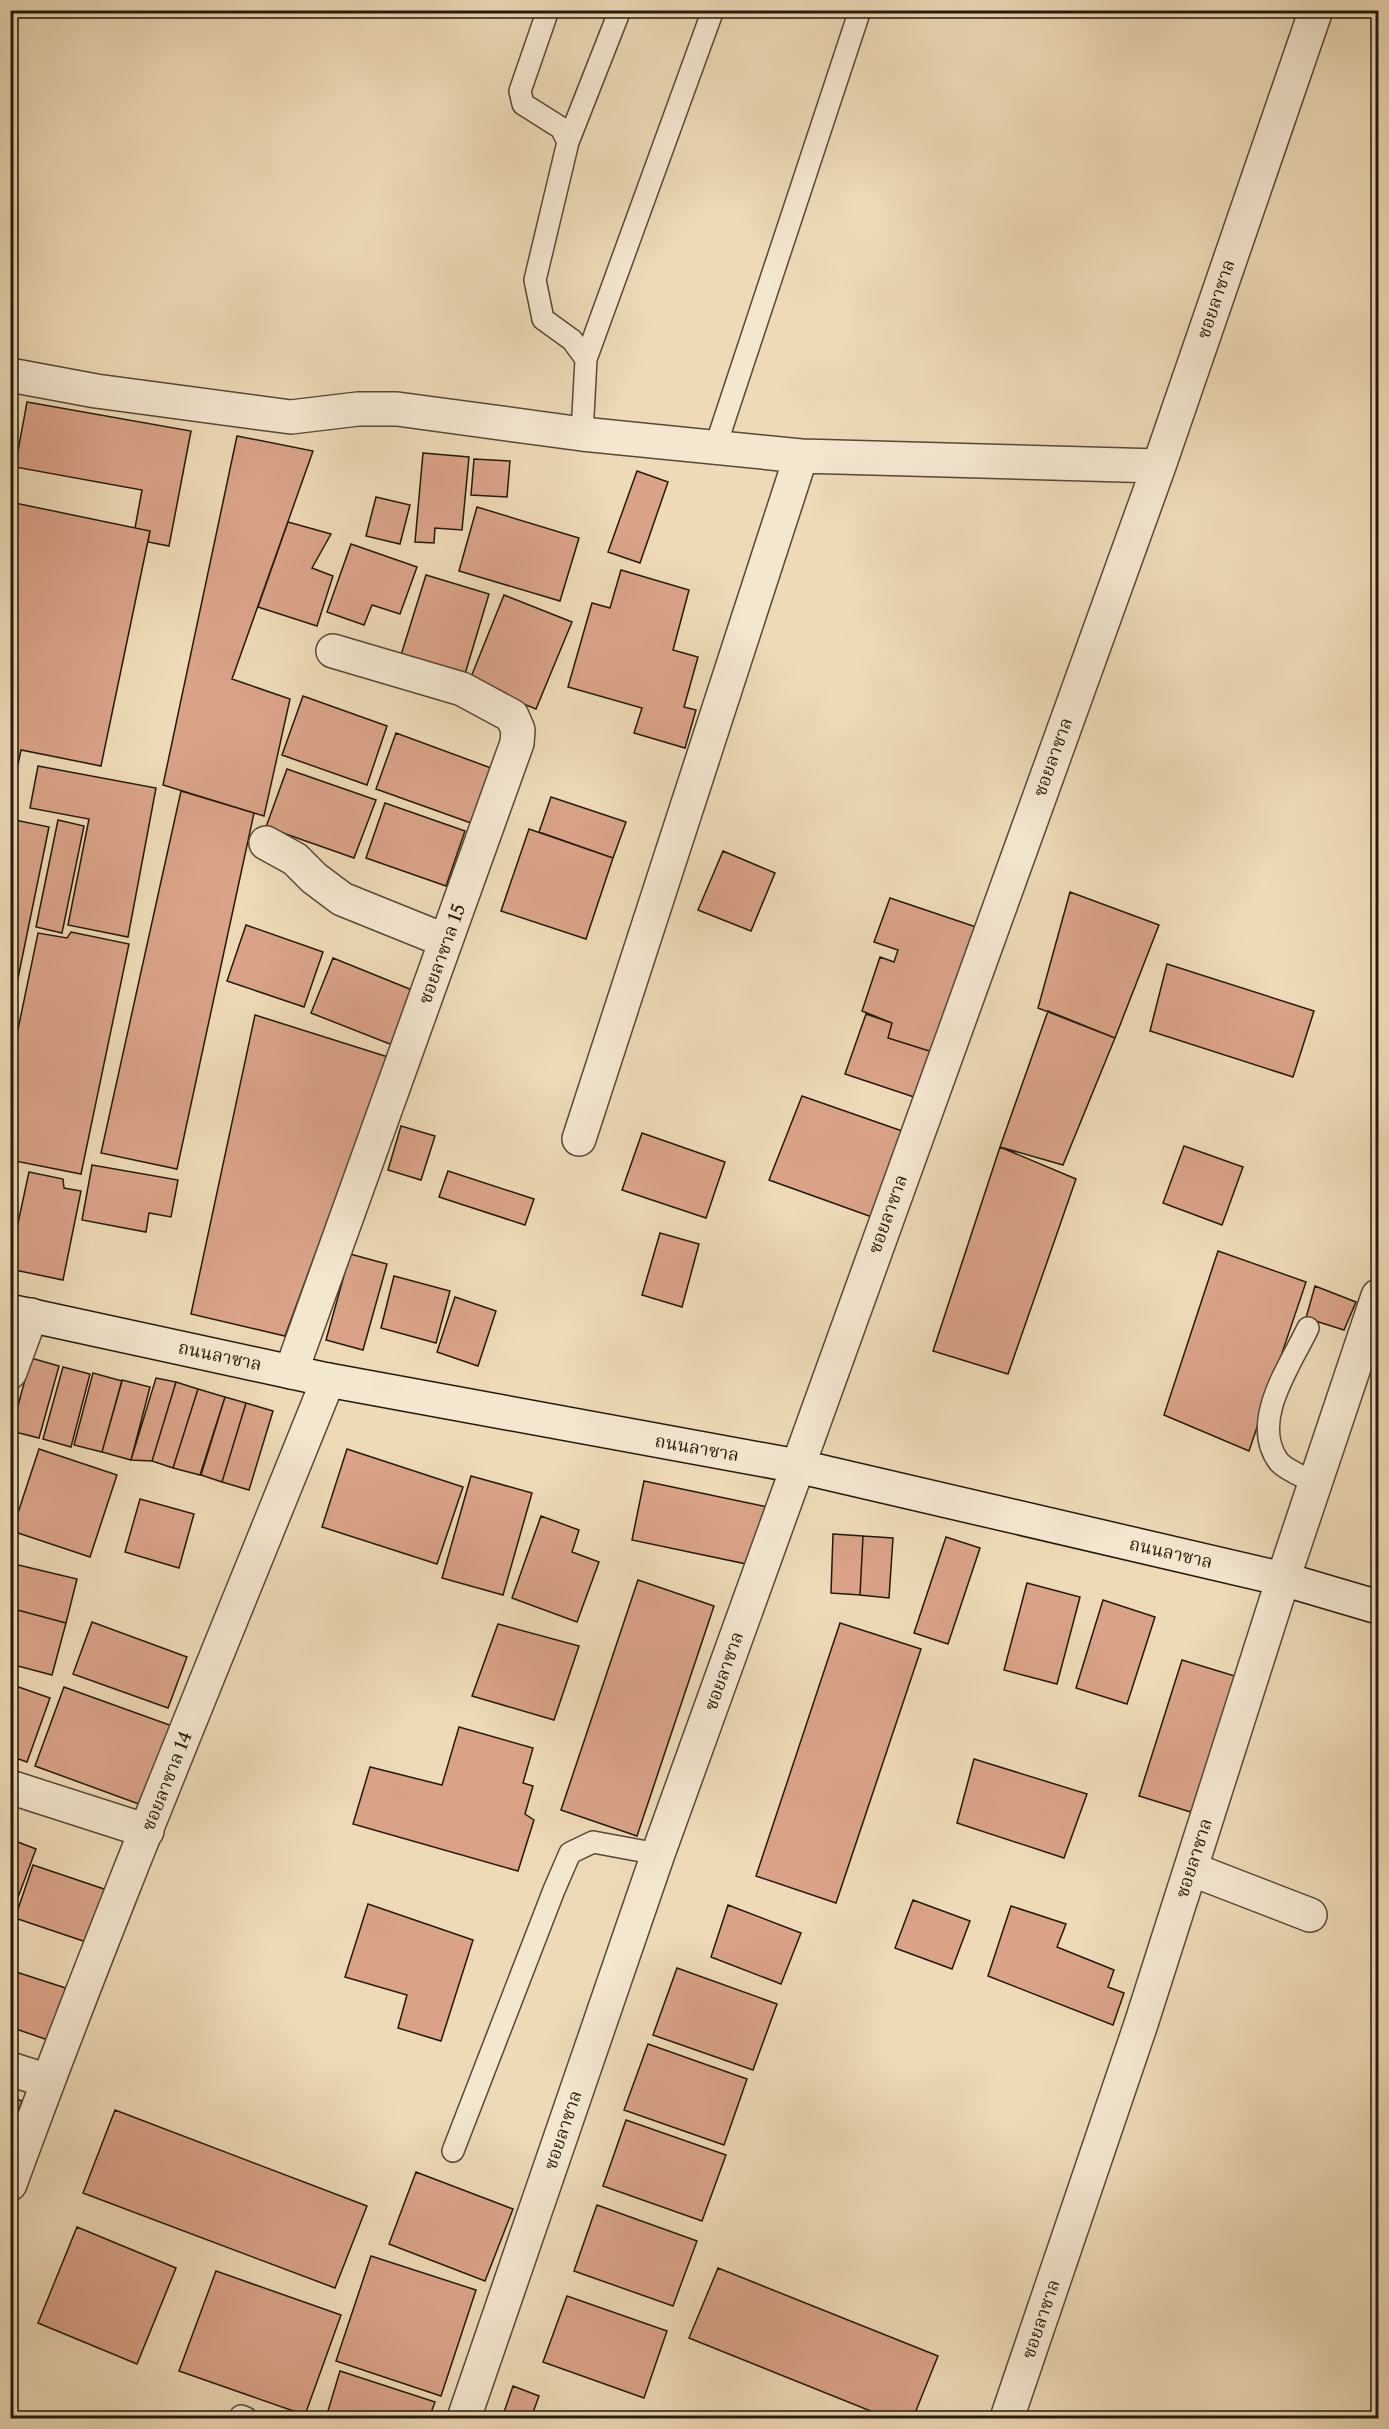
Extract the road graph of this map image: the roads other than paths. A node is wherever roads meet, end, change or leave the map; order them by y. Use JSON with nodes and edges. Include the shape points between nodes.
{"nodes":[{"id":1,"x":548,"y":10,"type":"edge"},
{"id":2,"x":620,"y":10,"type":"edge"},
{"id":3,"x":713,"y":10,"type":"edge"},
{"id":4,"x":860,"y":10,"type":"edge"},
{"id":5,"x":1316,"y":10,"type":"edge"},
{"id":6,"x":568,"y":142,"type":"junction"},
{"id":7,"x":586,"y":359,"type":"junction"},
{"id":8,"x":10,"y":375,"type":"edge"},
{"id":9,"x":582,"y":434,"type":"junction"},
{"id":10,"x":715,"y":447,"type":"junction"},
{"id":11,"x":801,"y":456,"type":"junction"},
{"id":12,"x":1158,"y":466,"type":"junction"},
{"id":13,"x":333,"y":651,"type":"dead end"},
{"id":14,"x":266,"y":843,"type":"dead end"},
{"id":15,"x":446,"y":941,"type":"junction"},
{"id":16,"x":579,"y":1139,"type":"dead end"},
{"id":17,"x":1378,"y":1296,"type":"edge"},
{"id":18,"x":21,"y":1313,"type":"edge"},
{"id":19,"x":1308,"y":1328,"type":"dead end"},
{"id":20,"x":10,"y":1372,"type":"edge"},
{"id":21,"x":291,"y":1372,"type":"junction"},
{"id":22,"x":328,"y":1380,"type":"junction"},
{"id":23,"x":797,"y":1466,"type":"junction"},
{"id":24,"x":1315,"y":1483,"type":"junction"},
{"id":25,"x":1282,"y":1579,"type":"junction"},
{"id":26,"x":1378,"y":1607,"type":"edge"},
{"id":27,"x":10,"y":1787,"type":"edge"},
{"id":28,"x":147,"y":1831,"type":"junction"},
{"id":29,"x":658,"y":1854,"type":"junction"},
{"id":30,"x":1191,"y":1869,"type":"junction"},
{"id":31,"x":1310,"y":1915,"type":"dead end"},
{"id":32,"x":10,"y":2069,"type":"edge"},
{"id":33,"x":48,"y":2082,"type":"junction"},
{"id":34,"x":453,"y":2151,"type":"dead end"},
{"id":35,"x":10,"y":2184,"type":"edge"},
{"id":36,"x":464,"y":2418,"type":"edge"},
{"id":37,"x":1007,"y":2418,"type":"edge"}],
"edges":[{"from":1,"to":6,"type":"lane","via":[[520,91],[524,104],[561,128]]},
{"from":2,"to":6,"type":"lane"},
{"from":3,"to":7,"type":"lane"},
{"from":4,"to":10,"type":"lane"},
{"from":5,"to":12,"type":"street","name":"ซอยลาซาล"},
{"from":6,"to":7,"type":"lane","via":[[535,280],[543,319],[572,340]]},
{"from":7,"to":9,"type":"lane"},
{"from":8,"to":9,"type":"street","via":[[96,391],[291,417],[397,409]]},
{"from":9,"to":10,"type":"street"},
{"from":10,"to":11,"type":"street"},
{"from":11,"to":12,"type":"street"},
{"from":11,"to":16,"type":"street"},
{"from":12,"to":23,"type":"street","name":"ซอยลาซาล"},
{"from":13,"to":15,"type":"street","name":"ซอยลาซาล 15","via":[[462,689],[512,716],[516,722],[517,743]]},
{"from":14,"to":15,"type":"street","via":[[295,859],[342,899]]},
{"from":15,"to":21,"type":"street","name":"ซอยลาซาล 15"},
{"from":17,"to":24,"type":"street","name":"ซอยลาซาล"},
{"from":18,"to":20,"type":"street"},
{"from":18,"to":21,"type":"street","name":"ถนนลาซาล"},
{"from":19,"to":24,"type":"lane","via":[[1268,1416],[1268,1437],[1281,1464]]},
{"from":21,"to":22,"type":"street","name":"ถนนลาซาล"},
{"from":22,"to":23,"type":"street","name":"ถนนลาซาล"},
{"from":22,"to":28,"type":"street","name":"ซอยลาซาล 14"},
{"from":23,"to":25,"type":"street","name":"ถนนลาซาล"},
{"from":23,"to":29,"type":"street","name":"ซอยลาซาล"},
{"from":24,"to":25,"type":"street","name":"ซอยลาซาล"},
{"from":25,"to":26,"type":"street","name":"ถนนลาซาล"},
{"from":25,"to":30,"type":"street","name":"ซอยลาซาล"},
{"from":27,"to":28,"type":"street"},
{"from":28,"to":33,"type":"street","name":"ซอยลาซาล 14"},
{"from":29,"to":34,"type":"lane","via":[[593,1842],[570,1853]]},
{"from":29,"to":36,"type":"street","name":"ซอยลาซาล"},
{"from":30,"to":31,"type":"street"},
{"from":30,"to":37,"type":"street","name":"ซอยลาซาล"},
{"from":32,"to":33,"type":"street"},
{"from":33,"to":35,"type":"street","name":"ซอยลาซาล 14"}]}
